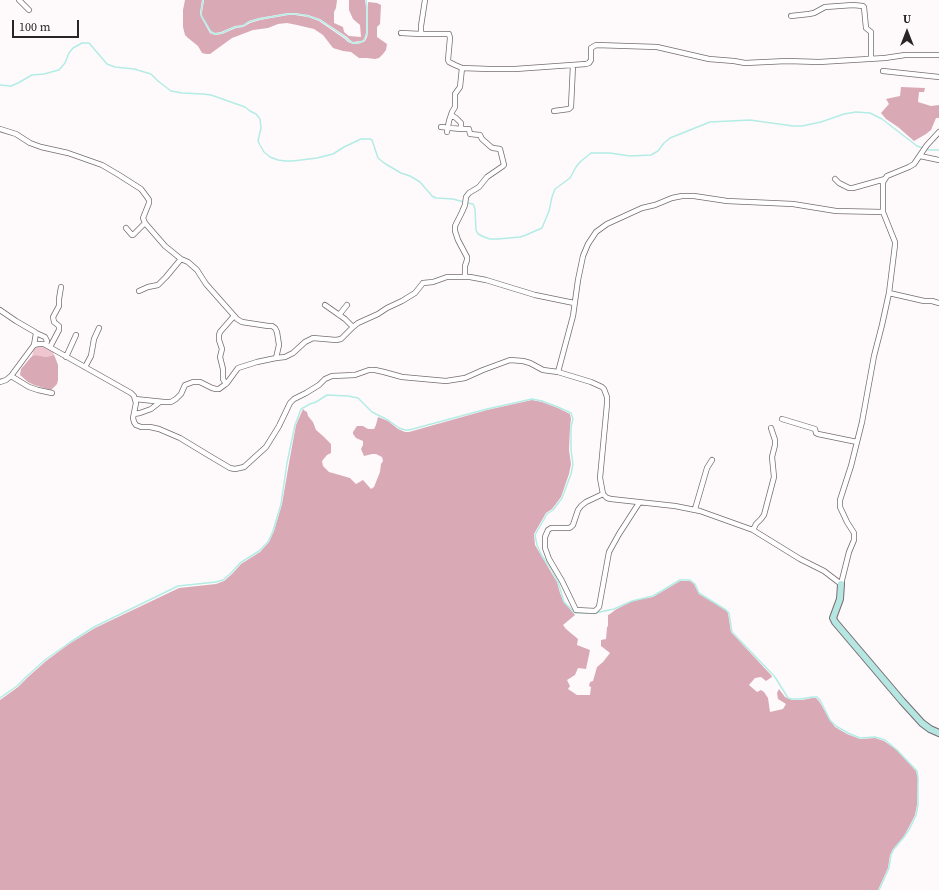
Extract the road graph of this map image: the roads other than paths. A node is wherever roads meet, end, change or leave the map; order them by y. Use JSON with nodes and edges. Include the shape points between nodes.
{"nodes":[{"id":1,"x":19,"y":0,"type":"edge"},
{"id":2,"x":425,"y":0,"type":"edge"},
{"id":3,"x":29,"y":10,"type":"dead end"},
{"id":4,"x":791,"y":16,"type":"dead end"},
{"id":5,"x":401,"y":33,"type":"dead end"},
{"id":6,"x":421,"y":34,"type":"junction"},
{"id":7,"x":939,"y":55,"type":"edge"},
{"id":8,"x":871,"y":59,"type":"junction"},
{"id":9,"x":573,"y":65,"type":"junction"},
{"id":10,"x":462,"y":68,"type":"junction"},
{"id":11,"x":883,"y":71,"type":"dead end"},
{"id":12,"x":939,"y":77,"type":"edge"},
{"id":13,"x":554,"y":111,"type":"dead end"},
{"id":14,"x":451,"y":115,"type":"junction"},
{"id":15,"x":441,"y":127,"type":"dead end"},
{"id":16,"x":0,"y":129,"type":"edge"},
{"id":17,"x":461,"y":129,"type":"junction"},
{"id":18,"x":448,"y":130,"type":"junction"},
{"id":19,"x":939,"y":132,"type":"edge"},
{"id":20,"x":920,"y":156,"type":"junction"},
{"id":21,"x":939,"y":160,"type":"edge"},
{"id":22,"x":835,"y":179,"type":"dead end"},
{"id":23,"x":885,"y":179,"type":"junction"},
{"id":24,"x":883,"y":212,"type":"junction"},
{"id":25,"x":145,"y":223,"type":"junction"},
{"id":26,"x":126,"y":228,"type":"dead end"},
{"id":27,"x":181,"y":259,"type":"junction"},
{"id":28,"x":465,"y":277,"type":"junction"},
{"id":29,"x":61,"y":287,"type":"dead end"},
{"id":30,"x":139,"y":291,"type":"dead end"},
{"id":31,"x":889,"y":293,"type":"junction"},
{"id":32,"x":574,"y":303,"type":"junction"},
{"id":33,"x":939,"y":304,"type":"edge"},
{"id":34,"x":325,"y":305,"type":"dead end"},
{"id":35,"x":347,"y":305,"type":"dead end"},
{"id":36,"x":0,"y":310,"type":"edge"},
{"id":37,"x":340,"y":315,"type":"junction"},
{"id":38,"x":234,"y":316,"type":"junction"},
{"id":39,"x":353,"y":327,"type":"junction"},
{"id":40,"x":99,"y":328,"type":"dead end"},
{"id":41,"x":36,"y":333,"type":"junction"},
{"id":42,"x":76,"y":335,"type":"dead end"},
{"id":43,"x":34,"y":345,"type":"junction"},
{"id":44,"x":48,"y":346,"type":"junction"},
{"id":45,"x":66,"y":357,"type":"junction"},
{"id":46,"x":276,"y":358,"type":"junction"},
{"id":47,"x":85,"y":367,"type":"junction"},
{"id":48,"x":558,"y":372,"type":"junction"},
{"id":49,"x":11,"y":376,"type":"junction"},
{"id":50,"x":0,"y":382,"type":"edge"},
{"id":51,"x":226,"y":384,"type":"junction"},
{"id":52,"x":52,"y":394,"type":"dead end"},
{"id":53,"x":136,"y":399,"type":"junction"},
{"id":54,"x":160,"y":402,"type":"junction"},
{"id":55,"x":134,"y":414,"type":"junction"},
{"id":56,"x":782,"y":419,"type":"dead end"},
{"id":57,"x":771,"y":428,"type":"dead end"},
{"id":58,"x":857,"y":442,"type":"junction"},
{"id":59,"x":712,"y":460,"type":"dead end"},
{"id":60,"x":603,"y":494,"type":"junction"},
{"id":61,"x":639,"y":503,"type":"junction"},
{"id":62,"x":695,"y":509,"type":"junction"},
{"id":63,"x":753,"y":530,"type":"junction"},
{"id":64,"x":841,"y":584,"type":"junction"},
{"id":65,"x":939,"y":733,"type":"edge"}],
"edges":[{"from":1,"to":3,"type":"street"},
{"from":2,"to":6,"type":"street"},
{"from":4,"to":8,"type":"street","via":[[809,14],[825,7],[863,6],[866,28],[871,32]]},
{"from":5,"to":6,"type":"street"},
{"from":6,"to":10,"type":"street","via":[[449,34],[448,60]]},
{"from":7,"to":8,"type":"street"},
{"from":8,"to":9,"type":"street","via":[[745,62],[709,59],[657,47],[596,46],[591,48],[591,60],[588,63]]},
{"from":9,"to":10,"type":"street"},
{"from":9,"to":13,"type":"street","via":[[572,107]]},
{"from":10,"to":14,"type":"street","via":[[460,87],[455,94],[455,107]]},
{"from":11,"to":12,"type":"street"},
{"from":14,"to":17,"type":"street","via":[[461,123]]},
{"from":14,"to":18,"type":"street"},
{"from":15,"to":18,"type":"street"},
{"from":16,"to":25,"type":"street","via":[[16,134],[30,143],[102,165],[119,174],[141,189],[147,197],[149,203],[143,218]]},
{"from":17,"to":18,"type":"street"},
{"from":17,"to":28,"type":"street","via":[[469,129],[470,134],[480,135],[491,147],[500,149],[504,165],[466,197],[455,226],[458,240],[468,260]]},
{"from":19,"to":20,"type":"street"},
{"from":20,"to":21,"type":"street"},
{"from":20,"to":23,"type":"street","via":[[914,164]]},
{"from":22,"to":23,"type":"street","via":[[853,188]]},
{"from":23,"to":24,"type":"street"},
{"from":24,"to":31,"type":"street","via":[[895,245]]},
{"from":24,"to":32,"type":"street","via":[[830,210],[793,204],[727,201],[694,196],[672,198],[642,208],[607,224],[596,232],[583,256]]},
{"from":25,"to":26,"type":"street","via":[[134,235]]},
{"from":25,"to":27,"type":"street"},
{"from":27,"to":30,"type":"street","via":[[158,285]]},
{"from":27,"to":38,"type":"street","via":[[197,270]]},
{"from":28,"to":32,"type":"street"},
{"from":28,"to":39,"type":"street","via":[[447,277],[423,283],[415,293]]},
{"from":29,"to":44,"type":"street","via":[[59,306],[53,317],[59,330]]},
{"from":31,"to":33,"type":"street"},
{"from":31,"to":58,"type":"street"},
{"from":32,"to":48,"type":"street"},
{"from":34,"to":37,"type":"street"},
{"from":35,"to":37,"type":"street"},
{"from":36,"to":41,"type":"street"},
{"from":37,"to":39,"type":"street"},
{"from":38,"to":46,"type":"street","via":[[242,322],[275,328],[279,344]]},
{"from":38,"to":51,"type":"street","via":[[220,332],[218,340],[222,349],[222,379]]},
{"from":39,"to":46,"type":"street","via":[[341,338],[313,338],[293,354]]},
{"from":40,"to":47,"type":"street"},
{"from":41,"to":43,"type":"street"},
{"from":41,"to":44,"type":"street","via":[[45,337]]},
{"from":42,"to":45,"type":"street"},
{"from":43,"to":44,"type":"street"},
{"from":43,"to":49,"type":"street"},
{"from":44,"to":45,"type":"street"},
{"from":45,"to":47,"type":"street"},
{"from":46,"to":51,"type":"street","via":[[238,368]]},
{"from":47,"to":53,"type":"street"},
{"from":48,"to":55,"type":"street","via":[[515,360],[503,362],[460,379],[446,381],[402,377],[375,370],[355,375],[332,376],[294,399],[266,447],[244,467],[235,470],[180,438],[159,429],[136,425]]},
{"from":48,"to":60,"type":"street","via":[[597,384],[606,392],[600,478]]},
{"from":49,"to":50,"type":"street"},
{"from":49,"to":52,"type":"street","via":[[29,387]]},
{"from":51,"to":54,"type":"street","via":[[216,389],[200,382],[189,383],[176,399],[171,402]]},
{"from":53,"to":54,"type":"street"},
{"from":53,"to":55,"type":"street"},
{"from":54,"to":55,"type":"street","via":[[151,410]]},
{"from":56,"to":58,"type":"street","via":[[815,429],[817,433]]},
{"from":57,"to":63,"type":"street","via":[[776,440],[772,457],[774,477],[764,515]]},
{"from":58,"to":64,"type":"street","via":[[840,500],[840,507],[854,533]]},
{"from":59,"to":62,"type":"street","via":[[707,468]]},
{"from":60,"to":61,"type":"street","via":[[611,499]]},
{"from":60,"to":61,"type":"street","via":[[581,506],[573,526],[551,528],[545,537],[549,559],[576,610],[595,611],[599,607],[609,552]]},
{"from":61,"to":62,"type":"street"},
{"from":62,"to":63,"type":"street"},
{"from":63,"to":64,"type":"street","via":[[824,571]]},
{"from":64,"to":65,"type":"street","via":[[840,599],[833,618],[835,622],[922,724]]}]}
